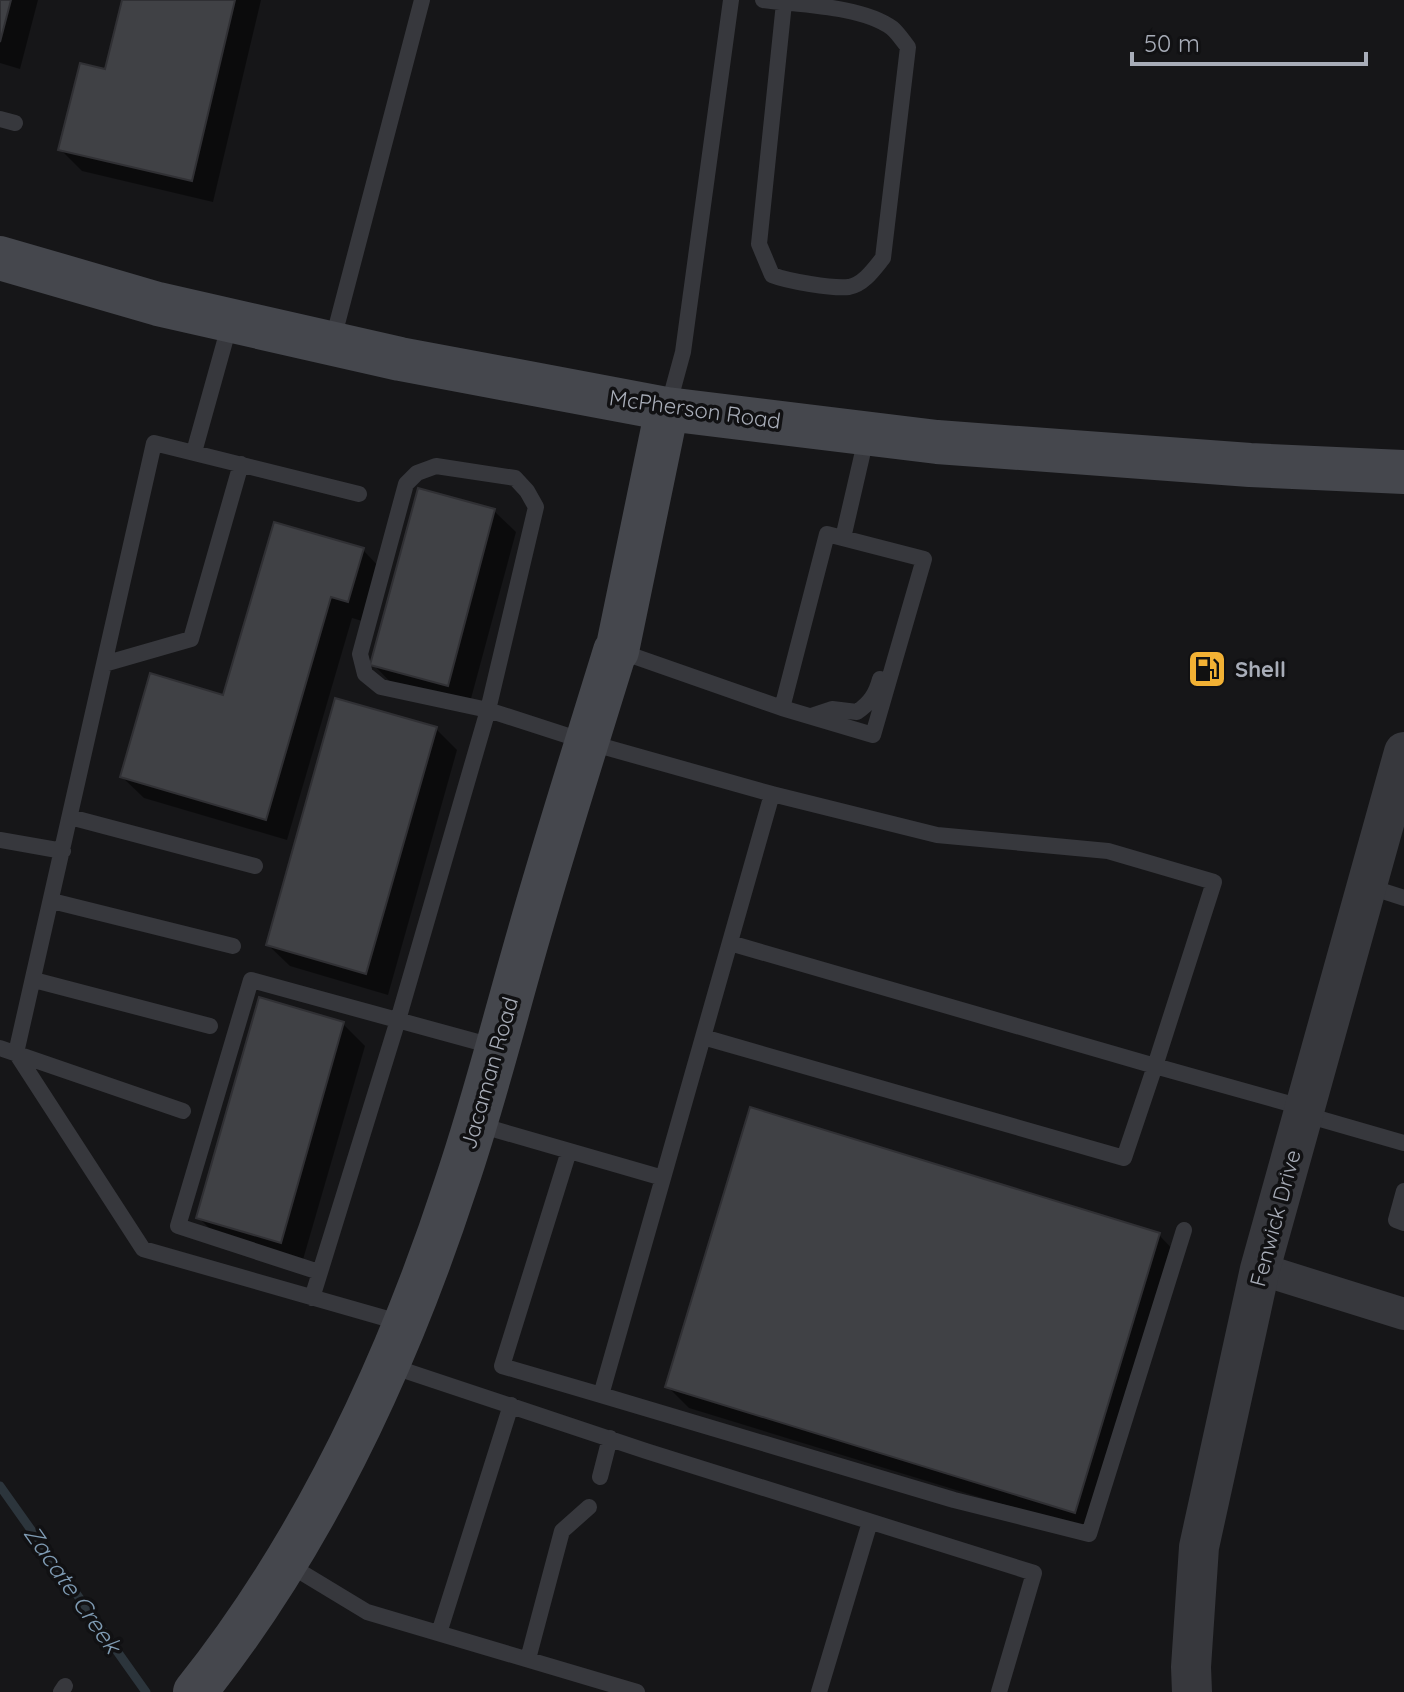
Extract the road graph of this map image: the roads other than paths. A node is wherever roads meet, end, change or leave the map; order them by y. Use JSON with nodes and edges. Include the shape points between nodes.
{"nodes":[{"id":1,"x":422,"y":0,"type":"edge"},
{"id":2,"x":731,"y":0,"type":"edge"},
{"id":3,"x":763,"y":0,"type":"edge"},
{"id":4,"x":784,"y":3,"type":"junction"},
{"id":5,"x":0,"y":258,"type":"edge"},
{"id":6,"x":230,"y":320,"type":"junction"},
{"id":7,"x":332,"y":343,"type":"junction"},
{"id":8,"x":667,"y":409,"type":"junction"},
{"id":9,"x":867,"y":432,"type":"junction"},
{"id":10,"x":194,"y":452,"type":"junction"},
{"id":11,"x":241,"y":464,"type":"junction"},
{"id":12,"x":1404,"y":472,"type":"edge"},
{"id":13,"x":359,"y":494,"type":"dead end"},
{"id":14,"x":843,"y":538,"type":"junction"},
{"id":15,"x":921,"y":570,"type":"junction"},
{"id":16,"x":617,"y":651,"type":"junction"},
{"id":17,"x":104,"y":664,"type":"junction"},
{"id":18,"x":782,"y":708,"type":"junction"},
{"id":19,"x":488,"y":710,"type":"junction"},
{"id":20,"x":809,"y":716,"type":"junction"},
{"id":21,"x":587,"y":742,"type":"junction"},
{"id":22,"x":1404,"y":752,"type":"edge"},
{"id":23,"x":772,"y":794,"type":"junction"},
{"id":24,"x":70,"y":817,"type":"junction"},
{"id":25,"x":0,"y":840,"type":"edge"},
{"id":26,"x":63,"y":851,"type":"junction"},
{"id":27,"x":255,"y":866,"type":"dead end"},
{"id":28,"x":1366,"y":886,"type":"junction"},
{"id":29,"x":1404,"y":898,"type":"edge"},
{"id":30,"x":52,"y":901,"type":"junction"},
{"id":31,"x":730,"y":943,"type":"junction"},
{"id":32,"x":233,"y":946,"type":"dead end"},
{"id":33,"x":34,"y":980,"type":"junction"},
{"id":34,"x":398,"y":1020,"type":"junction"},
{"id":35,"x":210,"y":1026,"type":"dead end"},
{"id":36,"x":703,"y":1037,"type":"junction"},
{"id":37,"x":496,"y":1047,"type":"junction"},
{"id":38,"x":8,"y":1051,"type":"edge"},
{"id":39,"x":1155,"y":1066,"type":"junction"},
{"id":40,"x":183,"y":1111,"type":"dead end"},
{"id":41,"x":1304,"y":1111,"type":"junction"},
{"id":42,"x":474,"y":1123,"type":"junction"},
{"id":43,"x":1404,"y":1143,"type":"edge"},
{"id":44,"x":569,"y":1151,"type":"junction"},
{"id":45,"x":663,"y":1178,"type":"junction"},
{"id":46,"x":1404,"y":1191,"type":"edge"},
{"id":47,"x":1404,"y":1223,"type":"edge"},
{"id":48,"x":1184,"y":1230,"type":"dead end"},
{"id":49,"x":1260,"y":1269,"type":"junction"},
{"id":50,"x":319,"y":1272,"type":"junction"},
{"id":51,"x":312,"y":1298,"type":"junction"},
{"id":52,"x":1404,"y":1314,"type":"edge"},
{"id":53,"x":403,"y":1324,"type":"junction"},
{"id":54,"x":388,"y":1364,"type":"junction"},
{"id":55,"x":601,"y":1395,"type":"junction"},
{"id":56,"x":511,"y":1405,"type":"junction"},
{"id":57,"x":610,"y":1438,"type":"junction"},
{"id":58,"x":600,"y":1477,"type":"dead end"},
{"id":59,"x":589,"y":1507,"type":"dead end"},
{"id":60,"x":870,"y":1522,"type":"junction"},
{"id":61,"x":285,"y":1563,"type":"junction"},
{"id":62,"x":439,"y":1633,"type":"junction"},
{"id":63,"x":528,"y":1659,"type":"junction"},
{"id":64,"x":195,"y":1692,"type":"edge"},
{"id":65,"x":637,"y":1692,"type":"edge"},
{"id":66,"x":819,"y":1692,"type":"edge"},
{"id":67,"x":999,"y":1692,"type":"edge"},
{"id":68,"x":1192,"y":1692,"type":"edge"}],
"edges":[{"from":1,"to":7,"type":"lane"},
{"from":2,"to":8,"type":"lane","via":[[683,352]]},
{"from":3,"to":4,"type":"lane"},
{"from":4,"to":4,"type":"lane","via":[[759,244],[772,275],[849,287],[866,278],[883,258],[908,47],[892,28],[863,14]]},
{"from":5,"to":6,"type":"main road","name":"McPherson Road"},
{"from":6,"to":7,"type":"main road","name":"McPherson Road"},
{"from":6,"to":10,"type":"lane"},
{"from":7,"to":8,"type":"main road","name":"McPherson Road"},
{"from":8,"to":9,"type":"main road","name":"McPherson Road"},
{"from":8,"to":16,"type":"main road","name":"Jacaman Road"},
{"from":9,"to":12,"type":"main road","name":"McPherson Road","via":[[968,445]]},
{"from":9,"to":14,"type":"lane"},
{"from":10,"to":11,"type":"lane"},
{"from":10,"to":17,"type":"lane","via":[[154,443]]},
{"from":11,"to":13,"type":"lane"},
{"from":11,"to":17,"type":"lane","via":[[191,639]]},
{"from":14,"to":15,"type":"lane","via":[[924,559]]},
{"from":14,"to":18,"type":"lane","via":[[827,534]]},
{"from":15,"to":20,"type":"lane","via":[[906,582],[877,691],[867,705],[857,712],[832,709]]},
{"from":15,"to":20,"type":"lane","via":[[873,735]]},
{"from":16,"to":18,"type":"lane"},
{"from":16,"to":21,"type":"main road","name":"Jacaman Road"},
{"from":17,"to":24,"type":"lane"},
{"from":18,"to":20,"type":"lane"},
{"from":19,"to":19,"type":"lane","via":[[536,507],[515,478],[436,466],[406,484],[360,654],[365,674],[381,687]]},
{"from":19,"to":21,"type":"lane"},
{"from":19,"to":34,"type":"lane"},
{"from":21,"to":23,"type":"lane"},
{"from":21,"to":37,"type":"main road","name":"Jacaman Road"},
{"from":22,"to":28,"type":"street","name":"Fenwick Drive"},
{"from":23,"to":31,"type":"lane"},
{"from":23,"to":39,"type":"lane","via":[[937,835],[1108,851],[1214,882]]},
{"from":24,"to":26,"type":"lane"},
{"from":24,"to":27,"type":"lane"},
{"from":25,"to":26,"type":"lane"},
{"from":26,"to":30,"type":"lane"},
{"from":28,"to":29,"type":"lane"},
{"from":28,"to":41,"type":"street","name":"Fenwick Drive"},
{"from":30,"to":32,"type":"lane"},
{"from":30,"to":33,"type":"lane"},
{"from":31,"to":36,"type":"lane"},
{"from":31,"to":39,"type":"lane"},
{"from":33,"to":35,"type":"lane"},
{"from":33,"to":38,"type":"lane"},
{"from":34,"to":37,"type":"lane"},
{"from":34,"to":50,"type":"lane"},
{"from":34,"to":50,"type":"lane","via":[[251,980],[178,1226]]},
{"from":36,"to":39,"type":"lane","via":[[1124,1158]]},
{"from":36,"to":45,"type":"lane"},
{"from":37,"to":42,"type":"main road","name":"Jacaman Road"},
{"from":38,"to":40,"type":"lane"},
{"from":38,"to":51,"type":"lane","via":[[143,1249]]},
{"from":39,"to":41,"type":"lane"},
{"from":41,"to":43,"type":"lane"},
{"from":41,"to":49,"type":"street","name":"Fenwick Drive"},
{"from":42,"to":44,"type":"lane"},
{"from":42,"to":53,"type":"main road","name":"Jacaman Road"},
{"from":44,"to":45,"type":"lane"},
{"from":44,"to":55,"type":"lane","via":[[502,1366]]},
{"from":45,"to":55,"type":"lane"},
{"from":46,"to":47,"type":"lane","via":[[1396,1220]]},
{"from":48,"to":55,"type":"lane","via":[[1089,1534]]},
{"from":49,"to":52,"type":"street"},
{"from":49,"to":68,"type":"street","name":"Fenwick Drive","via":[[1199,1547]]},
{"from":50,"to":51,"type":"lane"},
{"from":51,"to":53,"type":"lane"},
{"from":53,"to":54,"type":"main road","name":"Jacaman Road"},
{"from":54,"to":56,"type":"lane"},
{"from":54,"to":61,"type":"main road","name":"Jacaman Road"},
{"from":56,"to":57,"type":"lane"},
{"from":56,"to":62,"type":"lane"},
{"from":57,"to":58,"type":"lane"},
{"from":57,"to":60,"type":"lane"},
{"from":59,"to":63,"type":"lane","via":[[562,1531]]},
{"from":60,"to":66,"type":"lane"},
{"from":60,"to":67,"type":"lane","via":[[1034,1573]]},
{"from":61,"to":62,"type":"lane","via":[[367,1612]]},
{"from":61,"to":64,"type":"main road","name":"Jacaman Road"},
{"from":62,"to":63,"type":"lane"},
{"from":63,"to":65,"type":"lane"}]}
